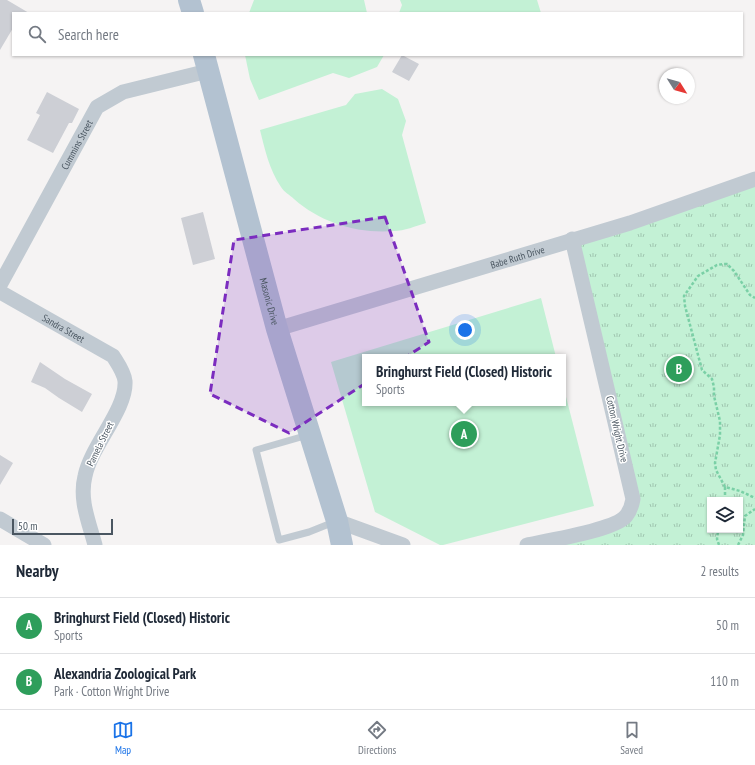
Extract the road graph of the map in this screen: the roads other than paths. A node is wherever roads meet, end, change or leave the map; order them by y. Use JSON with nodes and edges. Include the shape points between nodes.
{"nodes":[{"id":1,"x":189,"y":0,"type":"edge"},
{"id":2,"x":192,"y":12,"type":"edge"},
{"id":3,"x":206,"y":63,"type":"edge"},
{"id":4,"x":755,"y":179,"type":"edge"},
{"id":5,"x":572,"y":239,"type":"junction"},
{"id":6,"x":0,"y":285,"type":"edge"},
{"id":7,"x":0,"y":292,"type":"edge"},
{"id":8,"x":277,"y":329,"type":"junction"},
{"id":9,"x":121,"y":369,"type":"joint"},
{"id":10,"x":310,"y":435,"type":"junction"},
{"id":11,"x":0,"y":519,"type":"edge"},
{"id":12,"x":337,"y":521,"type":"junction"},
{"id":13,"x":44,"y":545,"type":"edge"},
{"id":14,"x":95,"y":545,"type":"edge"},
{"id":15,"x":342,"y":545,"type":"edge"},
{"id":16,"x":403,"y":545,"type":"edge"},
{"id":17,"x":527,"y":545,"type":"edge"}],
"edges":[{"from":1,"to":2,"type":"main road"},
{"from":3,"to":6,"type":"street","name":"Cummins Street","via":[[123,92],[97,107]]},
{"from":3,"to":8,"type":"main road","name":"Masonic Drive"},
{"from":4,"to":5,"type":"street","name":"Babe Ruth Drive","via":[[630,223]]},
{"from":5,"to":8,"type":"street","name":"Babe Ruth Drive"},
{"from":5,"to":17,"type":"street","name":"Cotton Wright Drive","via":[[633,499],[631,508],[618,523]]},
{"from":7,"to":9,"type":"street","name":"Sandra Street","via":[[113,356]]},
{"from":8,"to":10,"type":"main road","name":"Masonic Drive"},
{"from":9,"to":14,"type":"street","name":"Pamela Street","via":[[125,381],[123,399],[92,455],[85,476],[83,502]]},
{"from":10,"to":12,"type":"main road","name":"Masonic Drive"},
{"from":10,"to":12,"type":"lane","via":[[256,450],[279,540]]},
{"from":11,"to":13,"type":"street"},
{"from":12,"to":15,"type":"main road","name":"Masonic Drive"},
{"from":12,"to":16,"type":"street"}]}
